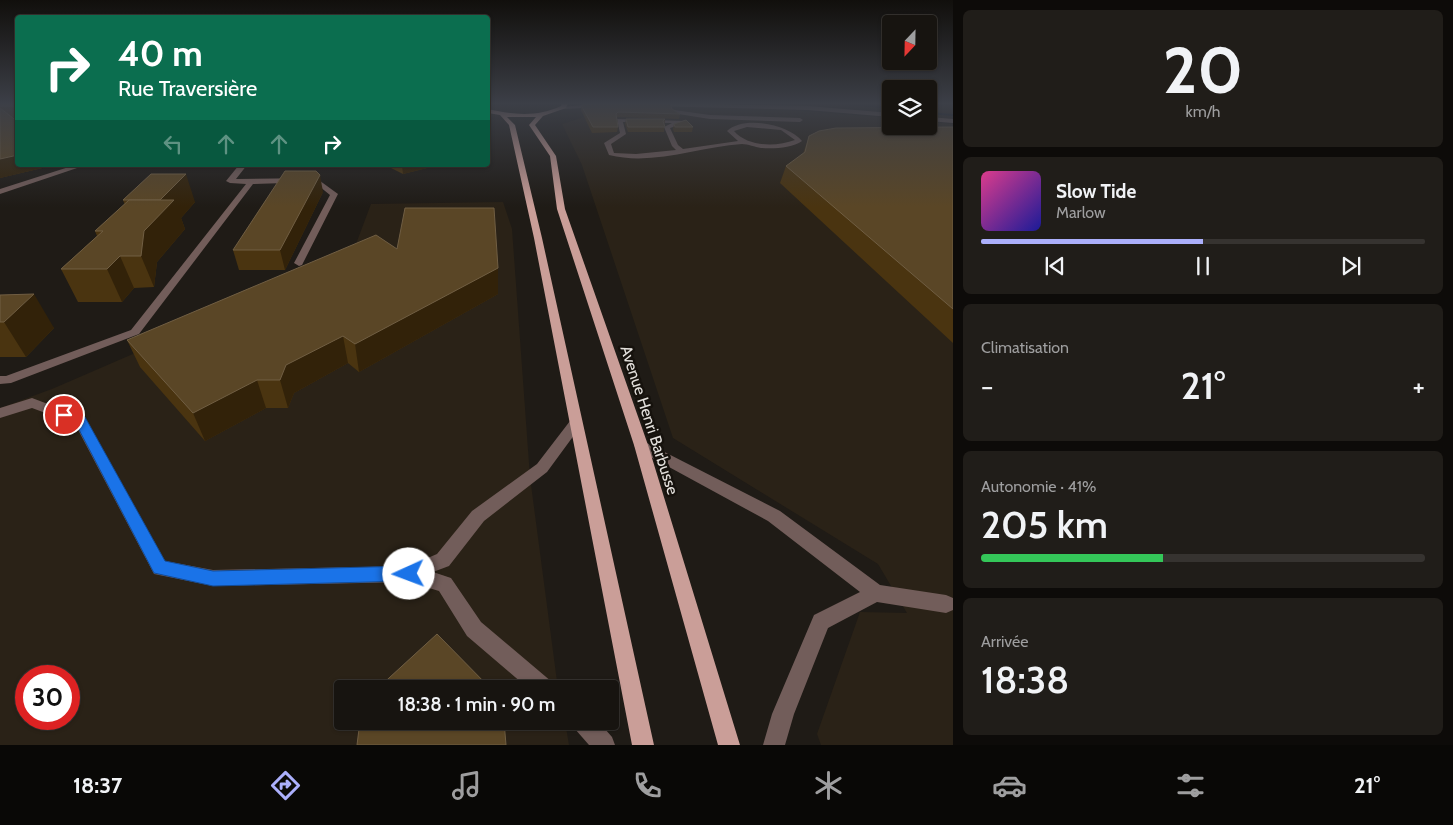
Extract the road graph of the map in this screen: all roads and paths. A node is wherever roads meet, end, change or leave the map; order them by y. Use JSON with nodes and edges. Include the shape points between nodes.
{"nodes":[{"id":1,"x":515,"y":138,"type":"edge"},
{"id":2,"x":541,"y":138,"type":"edge"},
{"id":3,"x":616,"y":138,"type":"edge"},
{"id":4,"x":672,"y":138,"type":"edge"},
{"id":5,"x":737,"y":138,"type":"edge"},
{"id":6,"x":796,"y":138,"type":"edge"},
{"id":7,"x":745,"y":142,"type":"junction"},
{"id":8,"x":680,"y":150,"type":"junction"},
{"id":9,"x":76,"y":167,"type":"edge"},
{"id":10,"x":241,"y":167,"type":"edge"},
{"id":11,"x":251,"y":182,"type":"junction"},
{"id":12,"x":0,"y":192,"type":"edge"},
{"id":13,"x":299,"y":263,"type":"dead end"},
{"id":14,"x":0,"y":380,"type":"edge"},
{"id":15,"x":0,"y":413,"type":"edge"},
{"id":16,"x":576,"y":424,"type":"junction"},
{"id":17,"x":641,"y":445,"type":"junction"},
{"id":18,"x":409,"y":574,"type":"junction"},
{"id":19,"x":876,"y":593,"type":"junction"},
{"id":20,"x":946,"y":604,"type":"dead end"},
{"id":21,"x":534,"y":680,"type":"edge"},
{"id":22,"x":591,"y":730,"type":"edge"},
{"id":23,"x":604,"y":745,"type":"edge"},
{"id":24,"x":643,"y":745,"type":"edge"},
{"id":25,"x":729,"y":745,"type":"edge"},
{"id":26,"x":774,"y":745,"type":"edge"}],
"edges":[{"from":1,"to":16,"type":"main road"},
{"from":2,"to":17,"type":"main road","name":"Avenue Henri Barbusse","via":[[553,156],[561,209]]},
{"from":3,"to":8,"type":"street","via":[[607,143],[611,154],[616,156],[647,156]]},
{"from":4,"to":8,"type":"street"},
{"from":5,"to":7,"type":"street"},
{"from":6,"to":7,"type":"street","via":[[798,141],[780,146]]},
{"from":7,"to":8,"type":"street"},
{"from":9,"to":12,"type":"street"},
{"from":10,"to":11,"type":"street","via":[[230,181]]},
{"from":11,"to":13,"type":"street","via":[[316,180],[334,194]]},
{"from":11,"to":14,"type":"street","via":[[136,332]]},
{"from":15,"to":18,"type":"street","via":[[32,403],[80,421],[160,568],[213,578]]},
{"from":16,"to":18,"type":"street","via":[[542,468],[478,516],[443,560]]},
{"from":16,"to":24,"type":"main road"},
{"from":17,"to":19,"type":"street","via":[[774,516]]},
{"from":17,"to":25,"type":"main road","name":"Avenue Henri Barbusse"},
{"from":18,"to":21,"type":"street","via":[[445,584],[474,629]]},
{"from":19,"to":20,"type":"street"},
{"from":19,"to":26,"type":"street","via":[[821,622],[783,714]]},
{"from":22,"to":23,"type":"street"}]}
